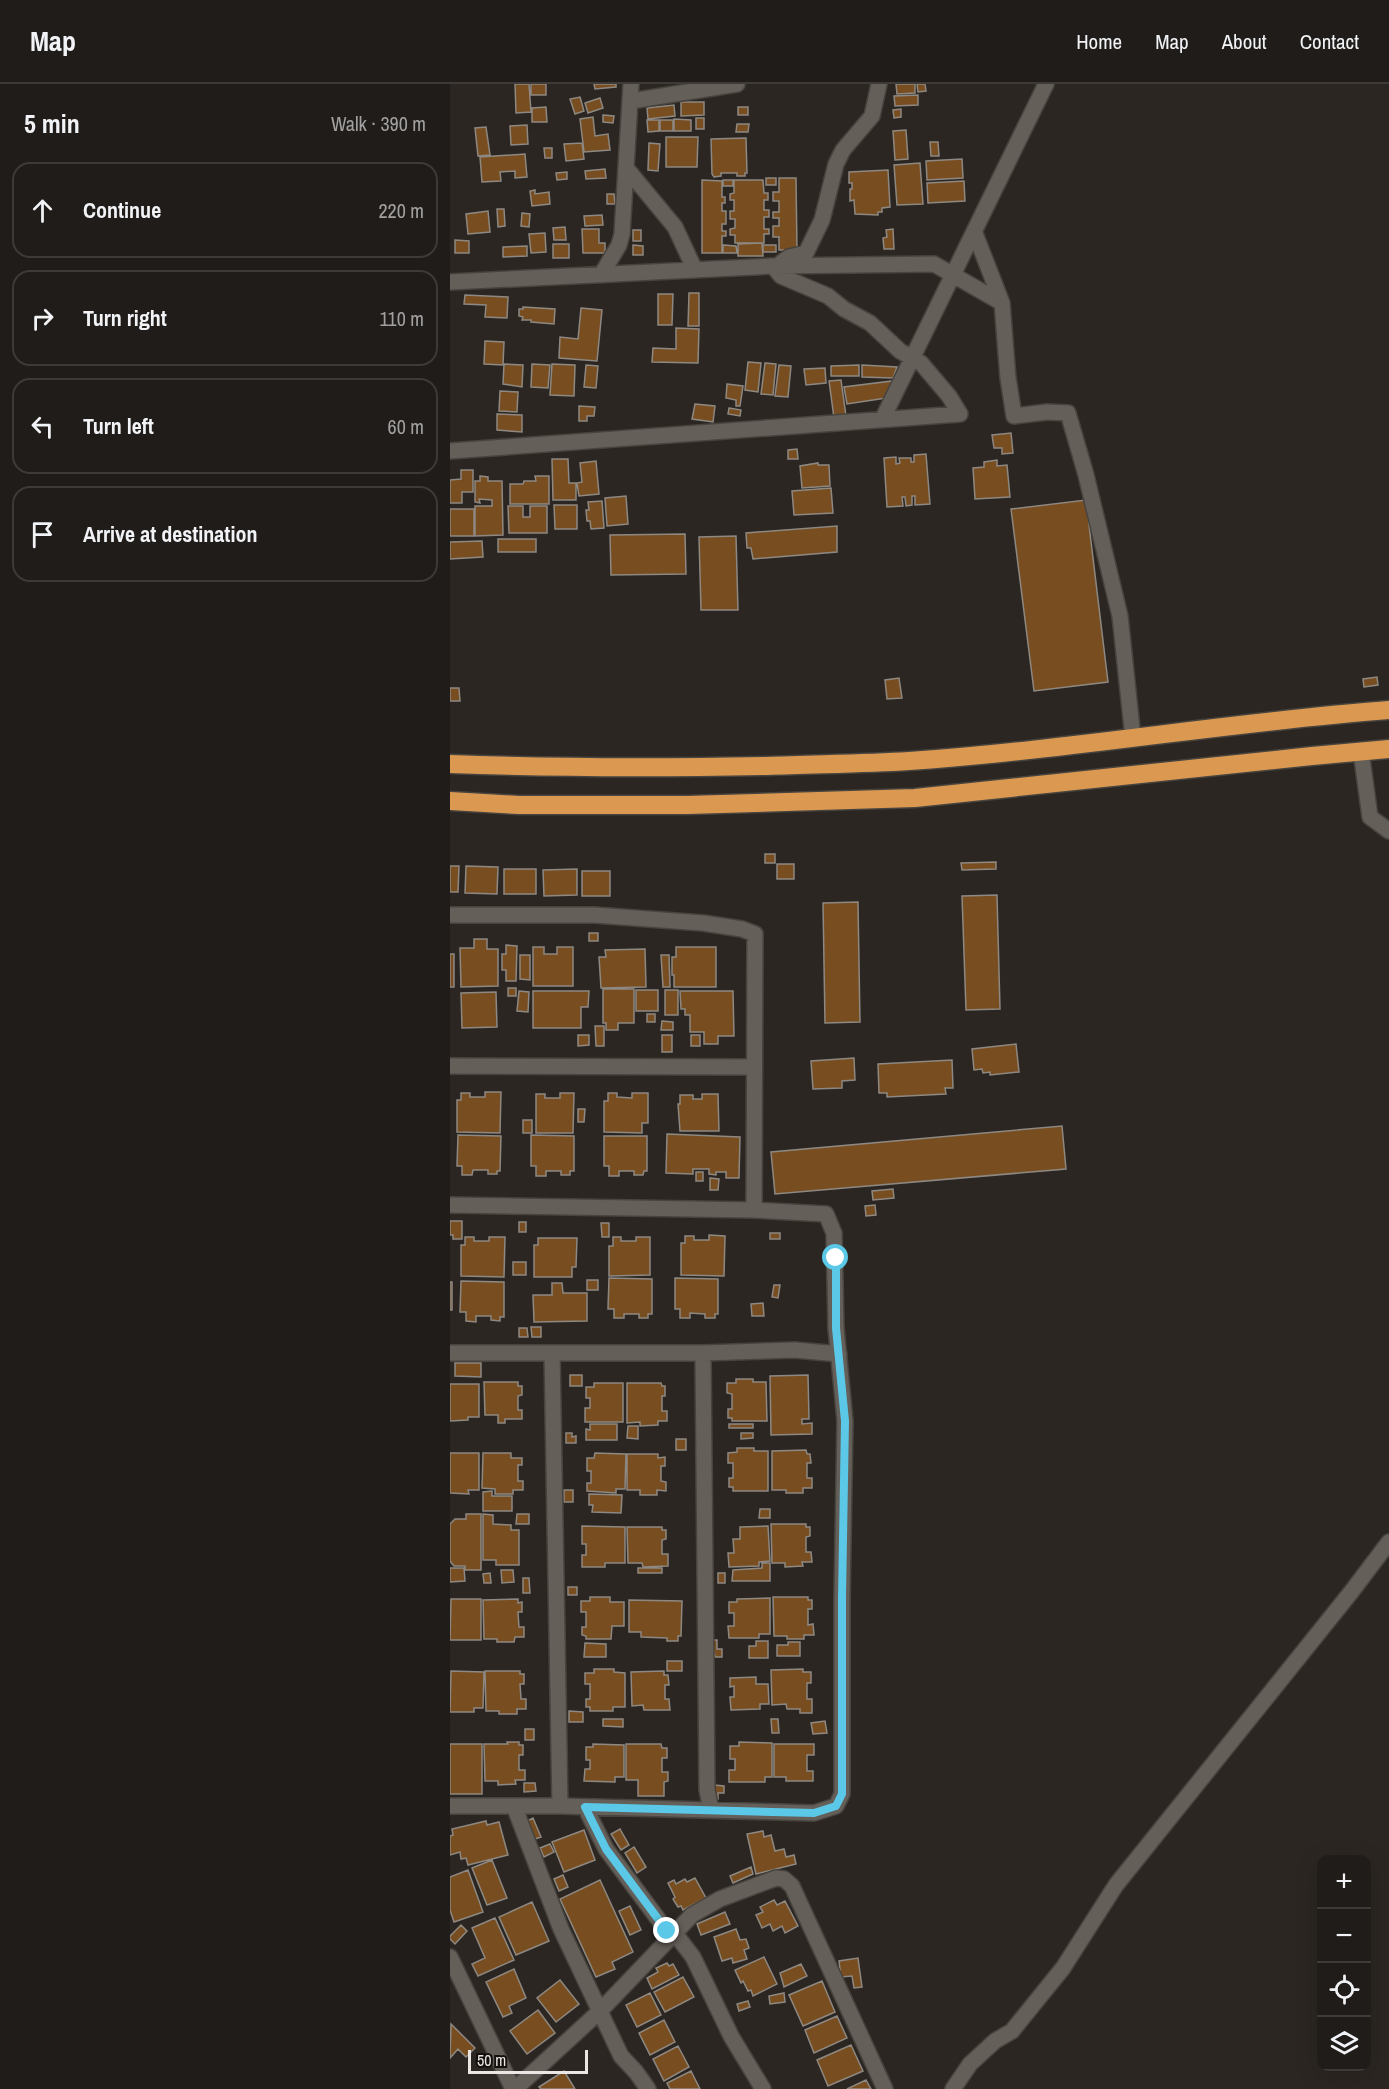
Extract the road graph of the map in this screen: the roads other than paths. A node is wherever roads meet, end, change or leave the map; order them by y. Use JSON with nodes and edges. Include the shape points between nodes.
{"nodes":[{"id":1,"x":631,"y":84,"type":"edge"},
{"id":2,"x":737,"y":84,"type":"edge"},
{"id":3,"x":879,"y":84,"type":"edge"},
{"id":4,"x":1046,"y":84,"type":"edge"},
{"id":5,"x":631,"y":101,"type":"junction"},
{"id":6,"x":627,"y":169,"type":"junction"},
{"id":7,"x":975,"y":231,"type":"junction"},
{"id":8,"x":773,"y":266,"type":"junction"},
{"id":9,"x":695,"y":270,"type":"junction"},
{"id":10,"x":601,"y":275,"type":"junction"},
{"id":11,"x":953,"y":275,"type":"junction"},
{"id":12,"x":450,"y":282,"type":"edge"},
{"id":13,"x":1002,"y":303,"type":"junction"},
{"id":14,"x":913,"y":358,"type":"junction"},
{"id":15,"x":883,"y":418,"type":"junction"},
{"id":16,"x":450,"y":451,"type":"edge"},
{"id":17,"x":1389,"y":710,"type":"edge"},
{"id":18,"x":1133,"y":738,"type":"junction"},
{"id":19,"x":1389,"y":749,"type":"edge"},
{"id":20,"x":1361,"y":751,"type":"junction"},
{"id":21,"x":450,"y":764,"type":"edge"},
{"id":22,"x":450,"y":801,"type":"edge"},
{"id":23,"x":1389,"y":831,"type":"edge"},
{"id":24,"x":450,"y":915,"type":"edge"},
{"id":25,"x":450,"y":1066,"type":"edge"},
{"id":26,"x":753,"y":1067,"type":"junction"},
{"id":27,"x":450,"y":1205,"type":"edge"},
{"id":28,"x":753,"y":1210,"type":"junction"},
{"id":29,"x":450,"y":1353,"type":"edge"},
{"id":30,"x":552,"y":1353,"type":"junction"},
{"id":31,"x":703,"y":1353,"type":"junction"},
{"id":32,"x":839,"y":1354,"type":"junction"},
{"id":33,"x":1389,"y":1542,"type":"edge"},
{"id":34,"x":450,"y":1806,"type":"edge"},
{"id":35,"x":514,"y":1806,"type":"junction"},
{"id":36,"x":560,"y":1806,"type":"junction"},
{"id":37,"x":585,"y":1807,"type":"junction"},
{"id":38,"x":711,"y":1810,"type":"junction"},
{"id":39,"x":674,"y":1936,"type":"junction"},
{"id":40,"x":450,"y":1958,"type":"edge"},
{"id":41,"x":600,"y":2011,"type":"junction"},
{"id":42,"x":514,"y":2089,"type":"edge"},
{"id":43,"x":648,"y":2089,"type":"edge"},
{"id":44,"x":763,"y":2089,"type":"edge"},
{"id":45,"x":885,"y":2089,"type":"edge"},
{"id":46,"x":953,"y":2089,"type":"edge"}],
"edges":[{"from":1,"to":5,"type":"street"},
{"from":2,"to":5,"type":"street"},
{"from":3,"to":8,"type":"street","via":[[872,116],[836,164],[822,220],[806,253]]},
{"from":4,"to":7,"type":"street"},
{"from":5,"to":6,"type":"street"},
{"from":6,"to":9,"type":"street","via":[[675,227]]},
{"from":6,"to":10,"type":"street","via":[[622,234]]},
{"from":7,"to":11,"type":"street"},
{"from":7,"to":13,"type":"street"},
{"from":8,"to":9,"type":"street"},
{"from":8,"to":11,"type":"street","via":[[934,264]]},
{"from":8,"to":14,"type":"street","via":[[781,276],[828,296],[870,323]]},
{"from":9,"to":10,"type":"street"},
{"from":10,"to":12,"type":"street"},
{"from":11,"to":13,"type":"street"},
{"from":11,"to":14,"type":"street"},
{"from":13,"to":18,"type":"street","via":[[1014,416],[1068,413],[1120,616]]},
{"from":14,"to":15,"type":"street"},
{"from":14,"to":15,"type":"street","via":[[949,396],[960,414]]},
{"from":15,"to":16,"type":"street"},
{"from":17,"to":18,"type":"highway"},
{"from":18,"to":21,"type":"highway","via":[[853,764],[686,768]]},
{"from":19,"to":20,"type":"highway"},
{"from":20,"to":22,"type":"highway","via":[[915,798],[687,805]]},
{"from":20,"to":23,"type":"street","via":[[1370,817]]},
{"from":24,"to":26,"type":"street","via":[[594,915],[748,930],[755,938]]},
{"from":25,"to":26,"type":"street"},
{"from":26,"to":28,"type":"street"},
{"from":27,"to":28,"type":"street"},
{"from":28,"to":32,"type":"street","via":[[826,1214],[834,1233]]},
{"from":29,"to":30,"type":"street"},
{"from":30,"to":31,"type":"street"},
{"from":30,"to":36,"type":"street"},
{"from":31,"to":32,"type":"street","via":[[795,1350]]},
{"from":31,"to":38,"type":"street","via":[[707,1790]]},
{"from":32,"to":38,"type":"street","via":[[845,1421],[842,1794],[836,1806],[814,1813]]},
{"from":33,"to":46,"type":"street","via":[[1116,1885],[1063,1968],[1012,2031],[994,2041],[970,2064]]},
{"from":34,"to":35,"type":"street"},
{"from":35,"to":36,"type":"street"},
{"from":35,"to":41,"type":"street","via":[[561,1929]]},
{"from":36,"to":37,"type":"street"},
{"from":37,"to":38,"type":"street"},
{"from":37,"to":39,"type":"street","via":[[606,1849]]},
{"from":39,"to":41,"type":"street"},
{"from":39,"to":44,"type":"street","via":[[693,1957],[731,2036]]},
{"from":39,"to":45,"type":"street","via":[[692,1915],[720,1899],[776,1878],[784,1879],[792,1886]]},
{"from":40,"to":42,"type":"street"},
{"from":41,"to":42,"type":"street"},
{"from":41,"to":43,"type":"street","via":[[621,2056]]}]}
